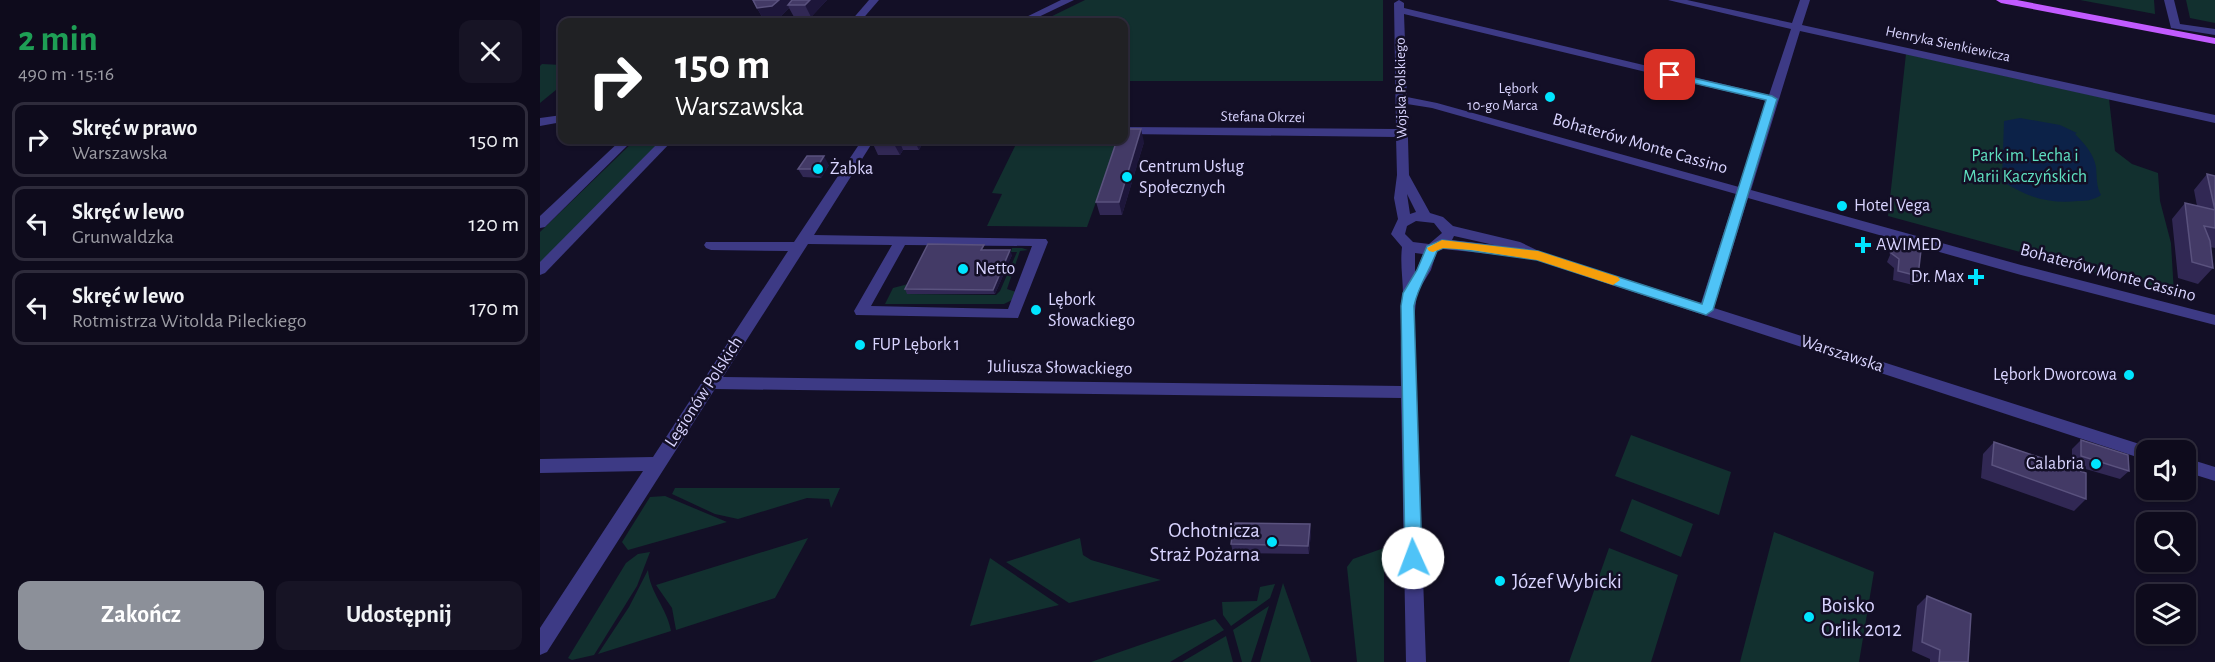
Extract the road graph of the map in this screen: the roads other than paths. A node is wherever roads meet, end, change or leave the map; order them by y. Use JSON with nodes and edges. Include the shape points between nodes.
{"nodes":[{"id":1,"x":874,"y":0,"type":"edge"},
{"id":2,"x":1069,"y":0,"type":"edge"},
{"id":3,"x":1673,"y":0,"type":"edge"},
{"id":4,"x":1805,"y":0,"type":"edge"},
{"id":5,"x":2001,"y":0,"type":"edge"},
{"id":6,"x":2169,"y":0,"type":"edge"},
{"id":7,"x":1399,"y":5,"type":"edge"},
{"id":8,"x":858,"y":18,"type":"edge"},
{"id":9,"x":1030,"y":18,"type":"edge"},
{"id":10,"x":2112,"y":22,"type":"junction"},
{"id":11,"x":1798,"y":27,"type":"junction"},
{"id":12,"x":2175,"y":27,"type":"junction"},
{"id":13,"x":2215,"y":32,"type":"edge"},
{"id":14,"x":2215,"y":41,"type":"edge"},
{"id":15,"x":1772,"y":99,"type":"junction"},
{"id":16,"x":1402,"y":100,"type":"junction"},
{"id":17,"x":2215,"y":119,"type":"edge"},
{"id":18,"x":558,"y":120,"type":"edge"},
{"id":19,"x":540,"y":122,"type":"edge"},
{"id":20,"x":1128,"y":131,"type":"edge"},
{"id":21,"x":1402,"y":134,"type":"junction"},
{"id":22,"x":623,"y":144,"type":"edge"},
{"id":23,"x":663,"y":144,"type":"edge"},
{"id":24,"x":865,"y":144,"type":"edge"},
{"id":25,"x":1403,"y":175,"type":"junction"},
{"id":26,"x":1743,"y":192,"type":"junction"},
{"id":27,"x":1425,"y":216,"type":"junction"},
{"id":28,"x":1405,"y":220,"type":"junction"},
{"id":29,"x":540,"y":224,"type":"edge"},
{"id":30,"x":1449,"y":230,"type":"junction"},
{"id":31,"x":901,"y":240,"type":"junction"},
{"id":32,"x":801,"y":243,"type":"junction"},
{"id":33,"x":711,"y":245,"type":"dead end"},
{"id":34,"x":1437,"y":246,"type":"junction"},
{"id":35,"x":1409,"y":247,"type":"junction"},
{"id":36,"x":1538,"y":256,"type":"junction"},
{"id":37,"x":540,"y":270,"type":"edge"},
{"id":38,"x":1410,"y":293,"type":"junction"},
{"id":39,"x":1706,"y":310,"type":"junction"},
{"id":40,"x":2215,"y":320,"type":"edge"},
{"id":41,"x":710,"y":383,"type":"junction"},
{"id":42,"x":1409,"y":392,"type":"junction"},
{"id":43,"x":2136,"y":450,"type":"edge"},
{"id":44,"x":657,"y":464,"type":"junction"},
{"id":45,"x":540,"y":466,"type":"edge"},
{"id":46,"x":2196,"y":468,"type":"edge"},
{"id":47,"x":2215,"y":474,"type":"edge"},
{"id":48,"x":540,"y":645,"type":"edge"},
{"id":49,"x":1416,"y":662,"type":"edge"}],
"edges":[{"from":1,"to":8,"type":"street"},
{"from":2,"to":9,"type":"street"},
{"from":3,"to":11,"type":"street","name":"Henryka Sienkiewicza"},
{"from":4,"to":11,"type":"street"},
{"from":5,"to":10,"type":"main road"},
{"from":6,"to":12,"type":"street"},
{"from":7,"to":15,"type":"street"},
{"from":7,"to":16,"type":"street","name":"Wojska Polskiego"},
{"from":10,"to":12,"type":"main road"},
{"from":10,"to":14,"type":"main road"},
{"from":11,"to":15,"type":"street"},
{"from":11,"to":17,"type":"street","name":"Henryka Sienkiewicza"},
{"from":12,"to":13,"type":"street"},
{"from":15,"to":26,"type":"street"},
{"from":16,"to":21,"type":"street","name":"Wojska Polskiego"},
{"from":16,"to":26,"type":"street","name":"Bohaterów Monte Cassino","via":[[1433,105]]},
{"from":18,"to":19,"type":"street"},
{"from":20,"to":21,"type":"street","name":"Stefana Okrzei"},
{"from":21,"to":25,"type":"street","name":"Wojska Polskiego"},
{"from":22,"to":29,"type":"street"},
{"from":23,"to":37,"type":"street"},
{"from":24,"to":32,"type":"street","name":"Legionów Polskich"},
{"from":25,"to":27,"type":"street","name":"Wojska Polskiego"},
{"from":25,"to":28,"type":"street","name":"Wojska Polskiego","via":[[1400,198]]},
{"from":26,"to":39,"type":"street"},
{"from":26,"to":40,"type":"street","name":"Bohaterów Monte Cassino"},
{"from":27,"to":28,"type":"street"},
{"from":27,"to":30,"type":"street","via":[[1442,222]]},
{"from":28,"to":35,"type":"street","via":[[1398,234]]},
{"from":30,"to":34,"type":"street","via":[[1448,238]]},
{"from":30,"to":36,"type":"street","name":"Warszawska","via":[[1515,245]]},
{"from":31,"to":31,"type":"street","via":[[861,311],[1013,314],[1041,242]]},
{"from":31,"to":32,"type":"street"},
{"from":32,"to":33,"type":"street"},
{"from":32,"to":41,"type":"street","name":"Legionów Polskich"},
{"from":34,"to":35,"type":"street"},
{"from":34,"to":36,"type":"street","name":"Warszawska"},
{"from":34,"to":38,"type":"street"},
{"from":35,"to":38,"type":"street"},
{"from":36,"to":39,"type":"street","name":"Warszawska"},
{"from":38,"to":42,"type":"street"},
{"from":39,"to":43,"type":"street","name":"Warszawska"},
{"from":41,"to":42,"type":"street","name":"Juliusza Słowackiego"},
{"from":41,"to":44,"type":"street","name":"Legionów Polskich"},
{"from":42,"to":49,"type":"street"},
{"from":44,"to":45,"type":"street"},
{"from":44,"to":48,"type":"street","name":"Legionów Polskich"},
{"from":46,"to":47,"type":"street"}]}
